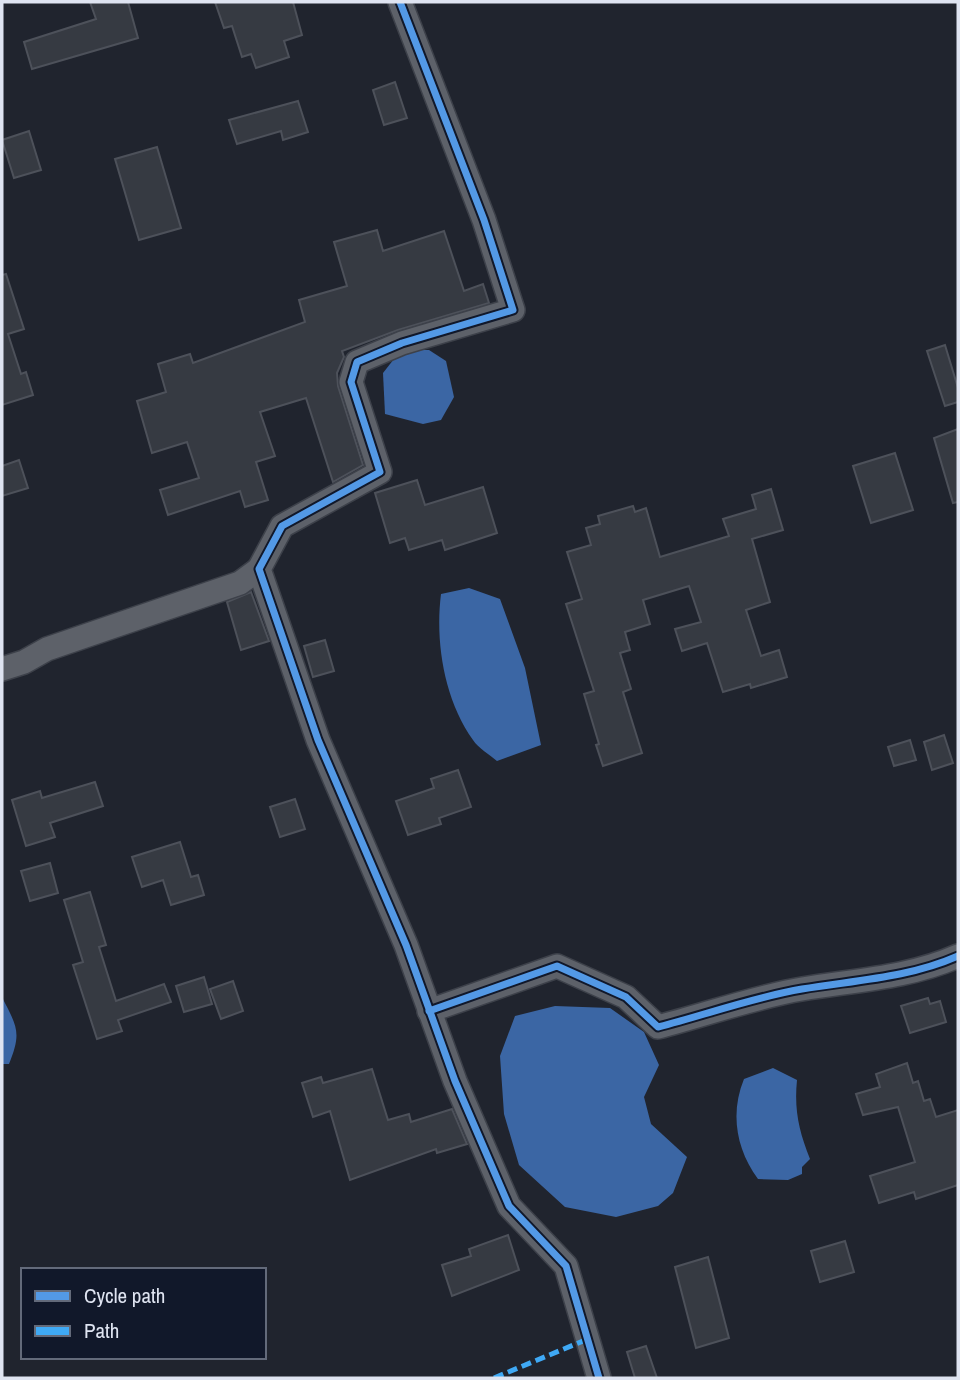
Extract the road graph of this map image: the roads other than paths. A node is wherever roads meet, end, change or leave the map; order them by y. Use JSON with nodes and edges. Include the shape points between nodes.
{"nodes":[{"id":1,"x":400,"y":2,"type":"edge"},
{"id":2,"x":259,"y":569,"type":"junction"},
{"id":3,"x":2,"y":669,"type":"edge"},
{"id":4,"x":958,"y":956,"type":"edge"},
{"id":5,"x":429,"y":1011,"type":"junction"},
{"id":6,"x":599,"y":1378,"type":"edge"}],
"edges":[{"from":1,"to":2,"type":"street","via":[[484,220],[513,310],[357,362],[351,382],[380,472],[282,526]]},
{"from":2,"to":3,"type":"street","via":[[240,583]]},
{"from":2,"to":5,"type":"street","via":[[318,740],[406,945]]},
{"from":4,"to":5,"type":"street","via":[[934,967],[801,989],[657,1027],[626,998],[557,966]]},
{"from":5,"to":6,"type":"street","via":[[509,1206],[566,1266]]}]}
